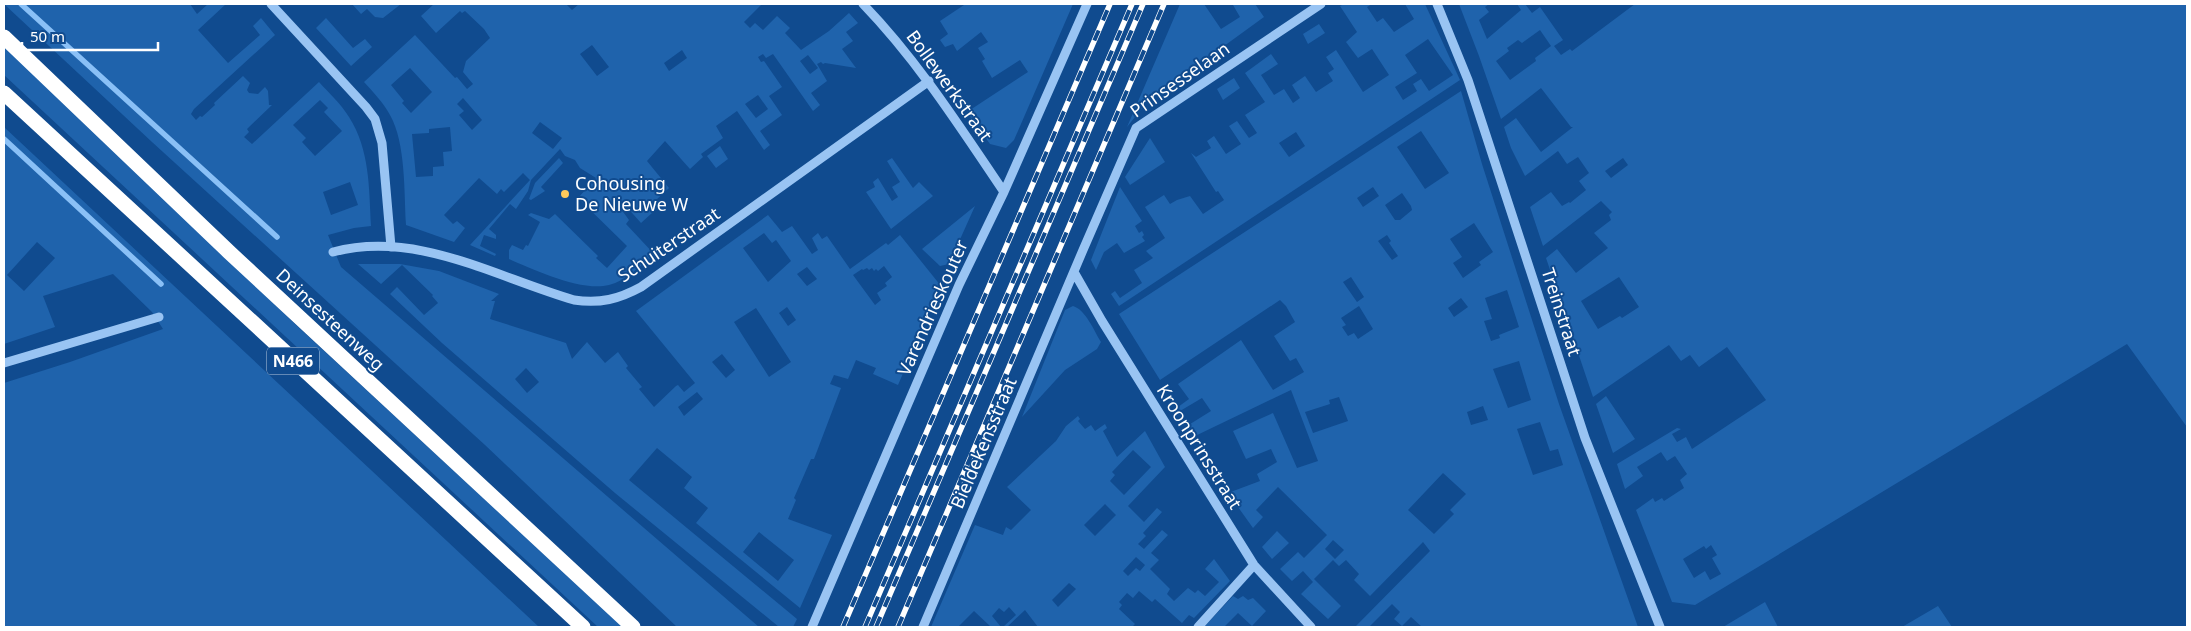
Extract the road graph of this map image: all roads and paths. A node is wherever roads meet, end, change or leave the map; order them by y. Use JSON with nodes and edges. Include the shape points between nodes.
{"nodes":[{"id":1,"x":271,"y":4,"type":"edge"},
{"id":2,"x":863,"y":4,"type":"edge"},
{"id":3,"x":1087,"y":4,"type":"edge"},
{"id":4,"x":1321,"y":4,"type":"edge"},
{"id":5,"x":1437,"y":4,"type":"edge"},
{"id":6,"x":4,"y":37,"type":"edge"},
{"id":7,"x":929,"y":82,"type":"junction"},
{"id":8,"x":4,"y":93,"type":"edge"},
{"id":9,"x":1004,"y":192,"type":"junction"},
{"id":10,"x":391,"y":247,"type":"junction"},
{"id":11,"x":333,"y":252,"type":"dead end"},
{"id":12,"x":1074,"y":272,"type":"junction"},
{"id":13,"x":159,"y":317,"type":"dead end"},
{"id":14,"x":4,"y":363,"type":"edge"},
{"id":15,"x":1254,"y":565,"type":"junction"},
{"id":16,"x":584,"y":627,"type":"edge"},
{"id":17,"x":633,"y":627,"type":"edge"},
{"id":18,"x":812,"y":627,"type":"edge"},
{"id":19,"x":923,"y":627,"type":"edge"},
{"id":20,"x":1198,"y":627,"type":"edge"},
{"id":21,"x":1311,"y":627,"type":"edge"},
{"id":22,"x":1660,"y":627,"type":"edge"}],
"edges":[{"from":1,"to":10,"type":"street","via":[[375,119],[382,143]]},
{"from":2,"to":7,"type":"street","name":"Bollewerkstraat","via":[[891,33]]},
{"from":3,"to":9,"type":"street","name":"Varendrieskouter"},
{"from":4,"to":12,"type":"street","name":"Prinsesselaan","via":[[1136,128]]},
{"from":5,"to":22,"type":"street","name":"Treinstraat","via":[[1468,80],[1585,438]]},
{"from":6,"to":17,"type":"highway","name":"Deinsesteenweg","number":"N466"},
{"from":7,"to":9,"type":"street","name":"Bollewerkstraat"},
{"from":7,"to":10,"type":"street","name":"Schuiterstraat","via":[[624,296],[591,303],[574,300],[451,258],[411,248]]},
{"from":8,"to":16,"type":"highway","number":"N466"},
{"from":9,"to":18,"type":"street","name":"Varendrieskouter","via":[[959,285]]},
{"from":10,"to":11,"type":"street","name":"Schuiterstraat"},
{"from":12,"to":15,"type":"street","name":"Kroonprinsstraat"},
{"from":12,"to":19,"type":"street","name":"Bieldekensstraat"},
{"from":13,"to":14,"type":"street"},
{"from":15,"to":20,"type":"street"},
{"from":15,"to":21,"type":"street","name":"Kroonprinsstraat"}]}
